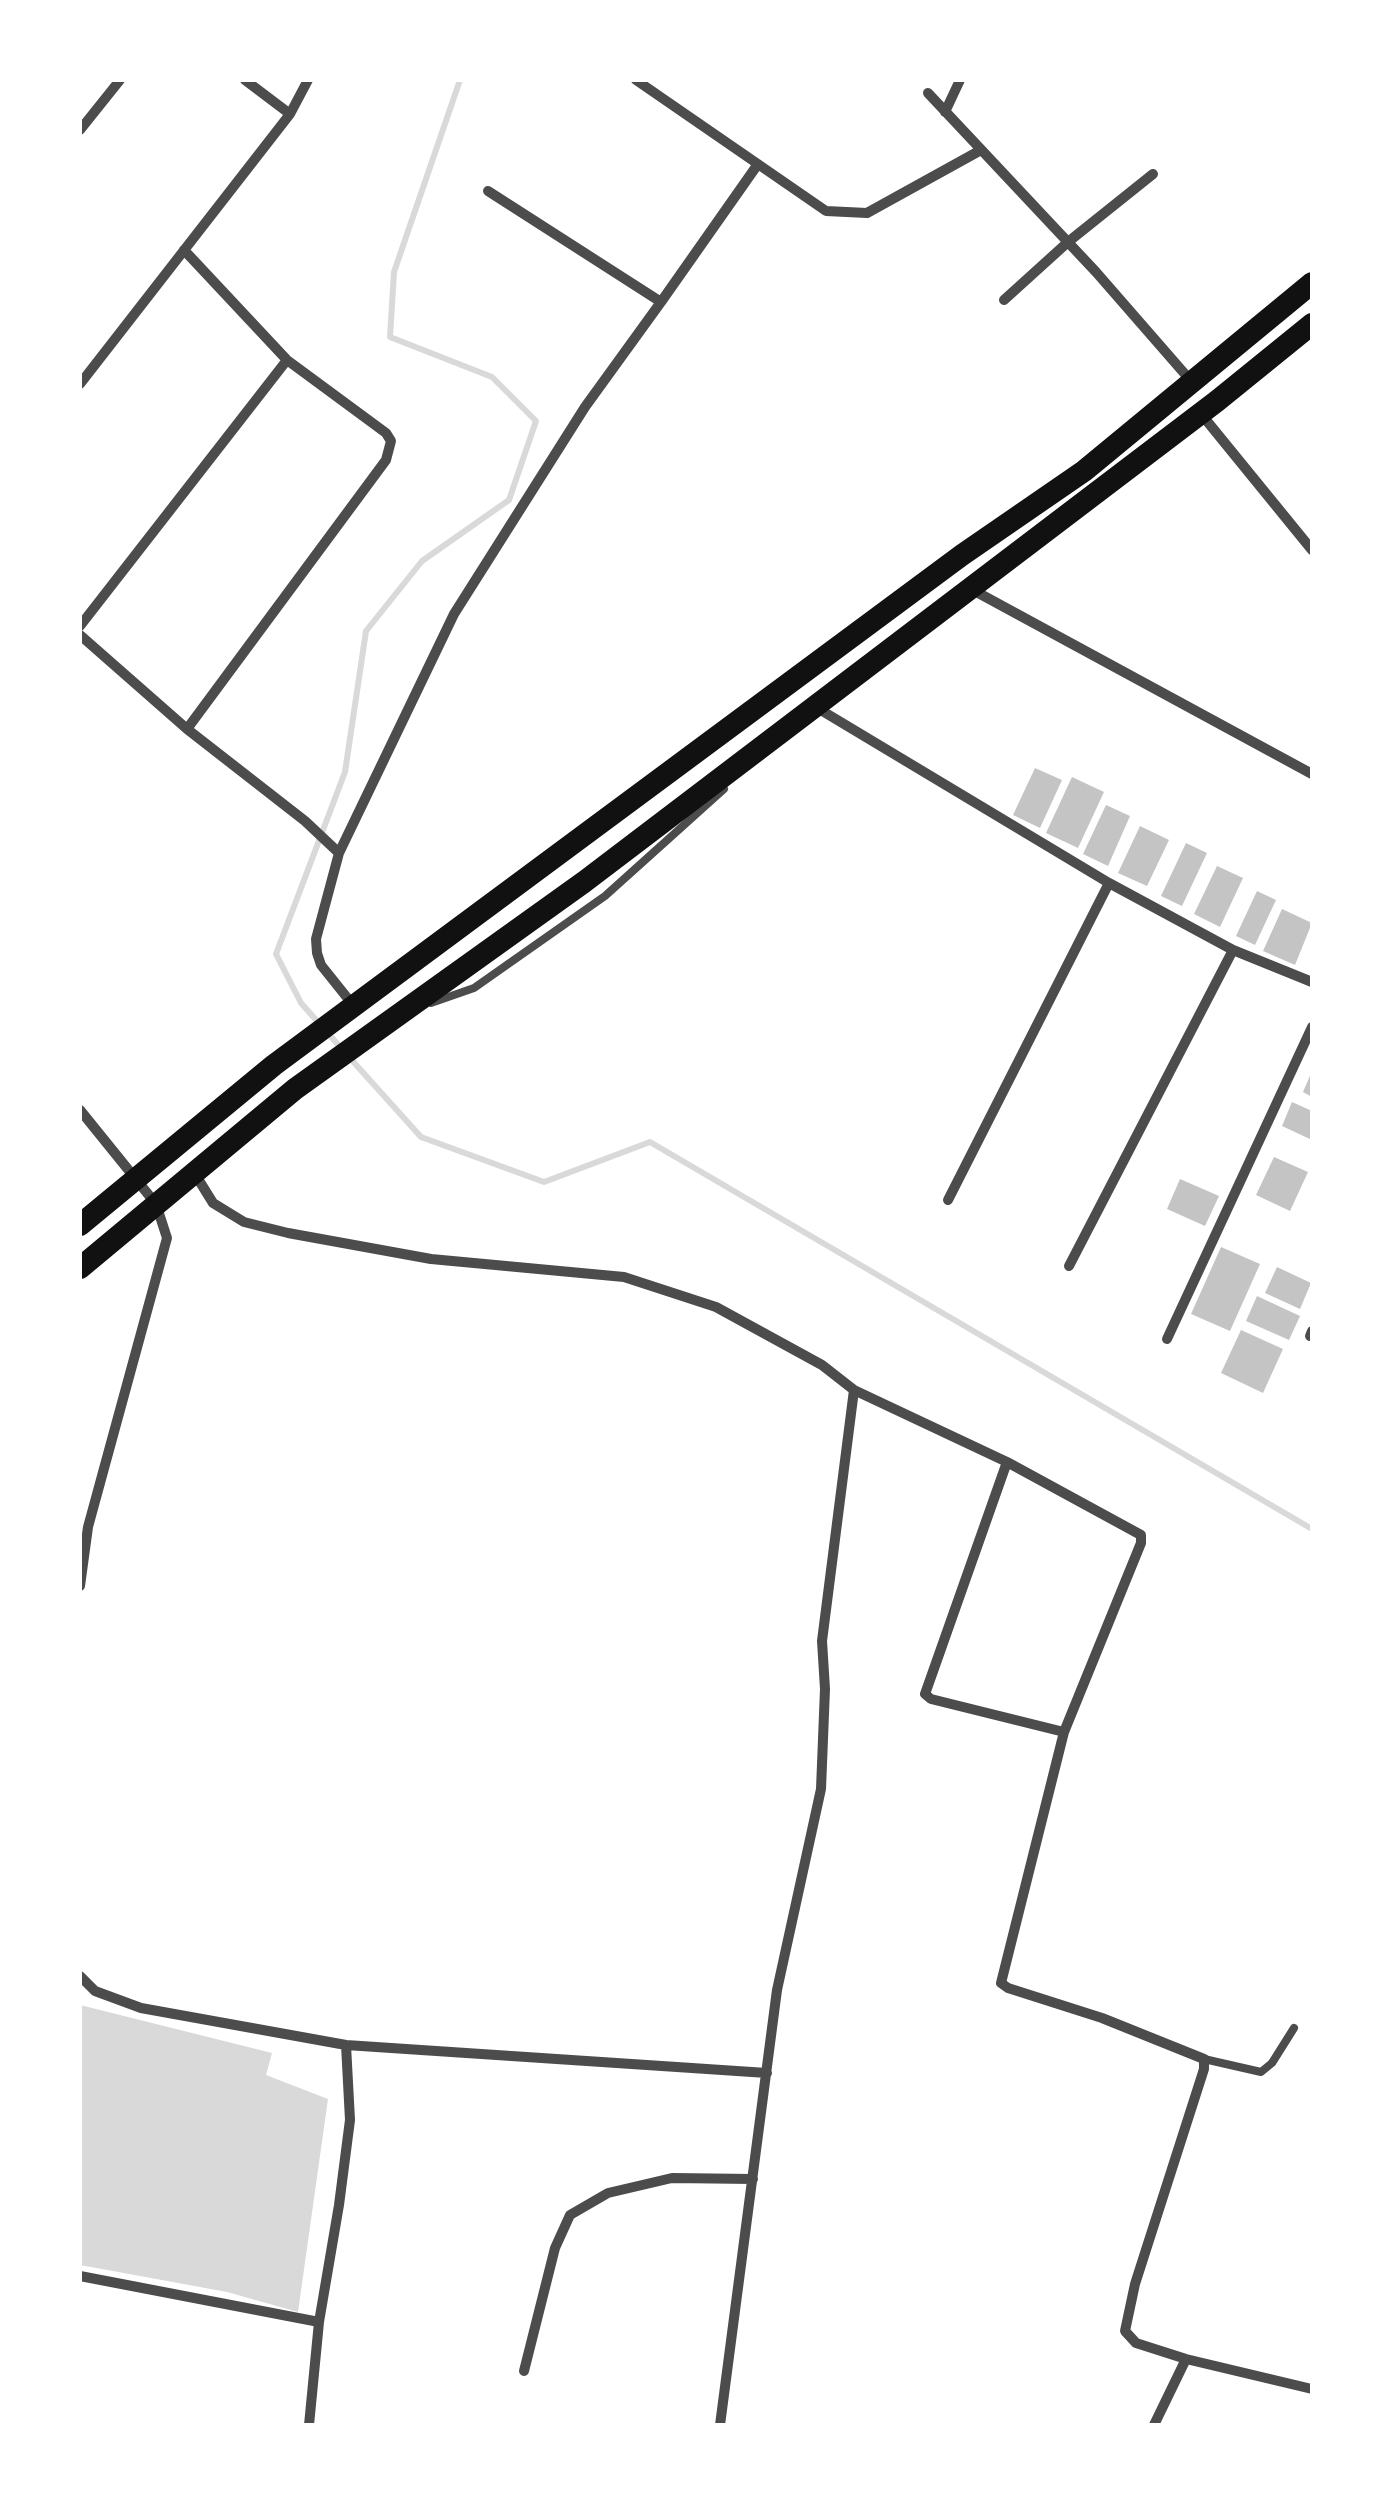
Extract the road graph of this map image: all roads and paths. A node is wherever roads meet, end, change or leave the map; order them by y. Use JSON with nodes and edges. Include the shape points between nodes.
{"nodes":[{"id":1,"x":120,"y":80,"type":"edge"},
{"id":2,"x":245,"y":80,"type":"edge"},
{"id":3,"x":308,"y":80,"type":"edge"},
{"id":4,"x":636,"y":80,"type":"edge"},
{"id":5,"x":960,"y":80,"type":"edge"},
{"id":6,"x":928,"y":93,"type":"dead end"},
{"id":7,"x":945,"y":112,"type":"junction"},
{"id":8,"x":290,"y":114,"type":"junction"},
{"id":9,"x":80,"y":130,"type":"edge"},
{"id":10,"x":981,"y":150,"type":"junction"},
{"id":11,"x":758,"y":164,"type":"junction"},
{"id":12,"x":1153,"y":174,"type":"dead end"},
{"id":13,"x":488,"y":191,"type":"dead end"},
{"id":14,"x":1068,"y":242,"type":"junction"},
{"id":15,"x":184,"y":250,"type":"junction"},
{"id":16,"x":1312,"y":283,"type":"edge"},
{"id":17,"x":1004,"y":300,"type":"dead end"},
{"id":18,"x":661,"y":302,"type":"junction"},
{"id":19,"x":1312,"y":324,"type":"edge"},
{"id":20,"x":287,"y":360,"type":"junction"},
{"id":21,"x":1192,"y":382,"type":"junction"},
{"id":22,"x":80,"y":384,"type":"edge"},
{"id":23,"x":1200,"y":414,"type":"junction"},
{"id":24,"x":1312,"y":550,"type":"edge"},
{"id":25,"x":970,"y":588,"type":"junction"},
{"id":26,"x":80,"y":626,"type":"edge"},
{"id":27,"x":80,"y":635,"type":"edge"},
{"id":28,"x":814,"y":706,"type":"junction"},
{"id":29,"x":187,"y":729,"type":"junction"},
{"id":30,"x":1312,"y":774,"type":"edge"},
{"id":31,"x":339,"y":853,"type":"junction"},
{"id":32,"x":1108,"y":883,"type":"junction"},
{"id":33,"x":1232,"y":950,"type":"junction"},
{"id":34,"x":1312,"y":982,"type":"edge"},
{"id":35,"x":351,"y":1008,"type":"junction"},
{"id":36,"x":1312,"y":1028,"type":"edge"},
{"id":37,"x":80,"y":1110,"type":"edge"},
{"id":38,"x":194,"y":1172,"type":"junction"},
{"id":39,"x":134,"y":1178,"type":"junction"},
{"id":40,"x":948,"y":1200,"type":"dead end"},
{"id":41,"x":156,"y":1204,"type":"junction"},
{"id":42,"x":80,"y":1226,"type":"edge"},
{"id":43,"x":1069,"y":1266,"type":"dead end"},
{"id":44,"x":80,"y":1268,"type":"edge"},
{"id":45,"x":1168,"y":1339,"type":"dead end"},
{"id":46,"x":854,"y":1390,"type":"junction"},
{"id":47,"x":1007,"y":1462,"type":"junction"},
{"id":48,"x":80,"y":1586,"type":"edge"},
{"id":49,"x":1064,"y":1732,"type":"junction"},
{"id":50,"x":80,"y":1976,"type":"edge"},
{"id":51,"x":1294,"y":2028,"type":"dead end"},
{"id":52,"x":346,"y":2045,"type":"junction"},
{"id":53,"x":1204,"y":2060,"type":"junction"},
{"id":54,"x":767,"y":2073,"type":"junction"},
{"id":55,"x":753,"y":2180,"type":"junction"},
{"id":56,"x":80,"y":2276,"type":"edge"},
{"id":57,"x":318,"y":2322,"type":"junction"},
{"id":58,"x":1186,"y":2360,"type":"junction"},
{"id":59,"x":524,"y":2371,"type":"dead end"},
{"id":60,"x":1312,"y":2389,"type":"edge"},
{"id":61,"x":309,"y":2425,"type":"edge"},
{"id":62,"x":720,"y":2425,"type":"edge"},
{"id":63,"x":1154,"y":2425,"type":"edge"}],
"edges":[{"from":1,"to":9,"type":"street"},
{"from":2,"to":8,"type":"street"},
{"from":3,"to":8,"type":"street"},
{"from":4,"to":11,"type":"street"},
{"from":5,"to":7,"type":"street"},
{"from":6,"to":7,"type":"street"},
{"from":7,"to":10,"type":"street"},
{"from":8,"to":15,"type":"street"},
{"from":10,"to":11,"type":"street","via":[[867,213],[826,211]]},
{"from":10,"to":14,"type":"street"},
{"from":11,"to":18,"type":"street"},
{"from":12,"to":14,"type":"street"},
{"from":13,"to":18,"type":"street"},
{"from":14,"to":17,"type":"street"},
{"from":14,"to":21,"type":"street"},
{"from":15,"to":20,"type":"street"},
{"from":15,"to":22,"type":"street"},
{"from":16,"to":21,"type":"highway"},
{"from":18,"to":31,"type":"street","via":[[584,407],[454,614]]},
{"from":19,"to":23,"type":"highway"},
{"from":20,"to":26,"type":"street"},
{"from":20,"to":29,"type":"street","via":[[386,433],[389,451]]},
{"from":21,"to":35,"type":"highway","via":[[1084,471]]},
{"from":23,"to":24,"type":"street"},
{"from":23,"to":25,"type":"highway"},
{"from":25,"to":28,"type":"highway"},
{"from":25,"to":30,"type":"street"},
{"from":27,"to":29,"type":"street"},
{"from":28,"to":32,"type":"street"},
{"from":28,"to":38,"type":"highway","via":[[584,882],[295,1088]]},
{"from":29,"to":31,"type":"street"},
{"from":31,"to":35,"type":"street","via":[[317,953]]},
{"from":32,"to":33,"type":"street"},
{"from":32,"to":40,"type":"street"},
{"from":33,"to":34,"type":"street"},
{"from":33,"to":43,"type":"street"},
{"from":35,"to":39,"type":"highway"},
{"from":36,"to":45,"type":"street"},
{"from":37,"to":39,"type":"street"},
{"from":38,"to":41,"type":"highway"},
{"from":38,"to":46,"type":"street","via":[[213,1204],[244,1222],[431,1260],[624,1277],[716,1307],[822,1364]]},
{"from":39,"to":41,"type":"street"},
{"from":39,"to":42,"type":"highway"},
{"from":41,"to":44,"type":"highway"},
{"from":41,"to":48,"type":"street","via":[[166,1238],[88,1527]]},
{"from":46,"to":47,"type":"street"},
{"from":46,"to":54,"type":"street","via":[[822,1641],[821,1789],[777,1990]]},
{"from":47,"to":49,"type":"street","via":[[1141,1535]]},
{"from":47,"to":49,"type":"street","via":[[925,1694]]},
{"from":49,"to":53,"type":"street","via":[[1002,1985]]},
{"from":50,"to":52,"type":"street","via":[[95,1991],[141,2008]]},
{"from":51,"to":53,"type":"lane","via":[[1261,2072]]},
{"from":52,"to":54,"type":"street"},
{"from":52,"to":57,"type":"street","via":[[350,2120]]},
{"from":53,"to":58,"type":"street","via":[[1124,2326],[1136,2343]]},
{"from":54,"to":55,"type":"street"},
{"from":55,"to":59,"type":"street","via":[[672,2178],[608,2193],[570,2215],[555,2248]]},
{"from":55,"to":62,"type":"street"},
{"from":56,"to":57,"type":"street"},
{"from":57,"to":61,"type":"street"},
{"from":58,"to":60,"type":"street"},
{"from":58,"to":63,"type":"street"}]}
